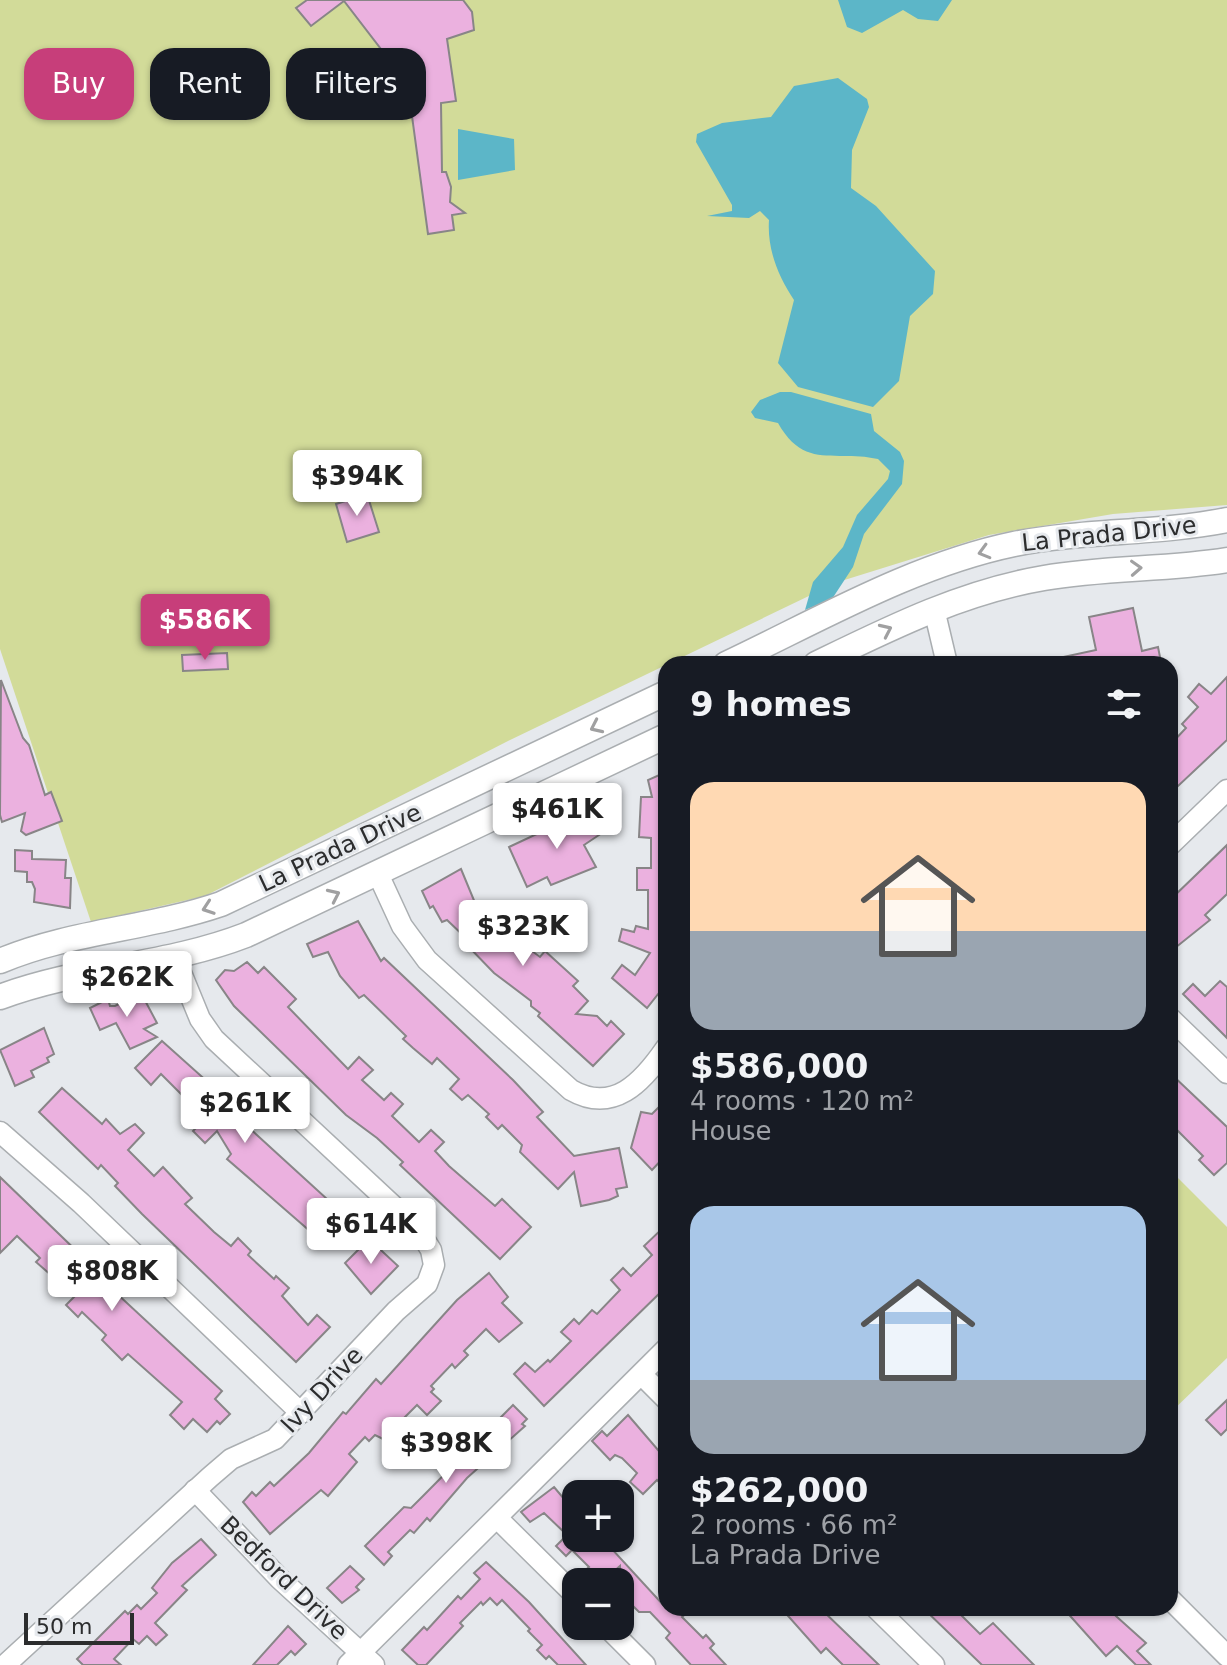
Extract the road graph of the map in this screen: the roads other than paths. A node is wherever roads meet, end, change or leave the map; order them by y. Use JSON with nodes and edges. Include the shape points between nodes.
{"nodes":[{"id":1,"x":1227,"y":520,"type":"edge"},
{"id":2,"x":1227,"y":560,"type":"edge"},
{"id":3,"x":934,"y":609,"type":"junction"},
{"id":4,"x":743,"y":656,"type":"edge"},
{"id":5,"x":833,"y":656,"type":"edge"},
{"id":6,"x":945,"y":656,"type":"edge"},
{"id":7,"x":658,"y":697,"type":"edge"},
{"id":8,"x":658,"y":740,"type":"edge"},
{"id":9,"x":1227,"y":790,"type":"edge"},
{"id":10,"x":1178,"y":837,"type":"edge"},
{"id":11,"x":378,"y":874,"type":"junction"},
{"id":12,"x":239,"y":896,"type":"junction"},
{"id":13,"x":263,"y":928,"type":"junction"},
{"id":14,"x":175,"y":958,"type":"junction"},
{"id":15,"x":0,"y":961,"type":"edge"},
{"id":16,"x":0,"y":997,"type":"edge"},
{"id":17,"x":1178,"y":1026,"type":"edge"},
{"id":18,"x":658,"y":1057,"type":"edge"},
{"id":19,"x":1227,"y":1073,"type":"edge"},
{"id":20,"x":0,"y":1132,"type":"edge"},
{"id":21,"x":658,"y":1358,"type":"edge"},
{"id":22,"x":642,"y":1375,"type":"junction"},
{"id":23,"x":658,"y":1391,"type":"edge"},
{"id":24,"x":301,"y":1413,"type":"junction"},
{"id":25,"x":195,"y":1490,"type":"junction"},
{"id":26,"x":497,"y":1518,"type":"junction"},
{"id":27,"x":562,"y":1582,"type":"edge"},
{"id":28,"x":1178,"y":1607,"type":"edge"},
{"id":29,"x":884,"y":1616,"type":"edge"},
{"id":30,"x":620,"y":1640,"type":"edge"},
{"id":31,"x":1227,"y":1656,"type":"edge"},
{"id":32,"x":361,"y":1660,"type":"edge"},
{"id":33,"x":5,"y":1665,"type":"edge"},
{"id":34,"x":645,"y":1665,"type":"edge"},
{"id":35,"x":934,"y":1665,"type":"edge"}],
"edges":[{"from":1,"to":4,"type":"main road","name":"La Prada Drive","one_way":true,"via":[[1063,536],[986,551],[902,581]]},
{"from":3,"to":2,"type":"main road","name":"La Prada Drive","one_way":true,"via":[[1041,578]]},
{"from":5,"to":3,"type":"main road","name":"La Prada Drive","one_way":true},
{"from":3,"to":6,"type":"street"},
{"from":7,"to":12,"type":"main road","name":"La Prada Drive","one_way":true},
{"from":8,"to":11,"type":"main road","name":"La Prada Drive"},
{"from":9,"to":10,"type":"street"},
{"from":13,"to":11,"type":"main road","name":"La Prada Drive","one_way":true},
{"from":11,"to":18,"type":"street","via":[[402,926],[427,960],[571,1090],[587,1100],[616,1096],[630,1089]]},
{"from":12,"to":13,"type":"main road"},
{"from":12,"to":15,"type":"main road","name":"La Prada Drive","one_way":true,"via":[[176,918],[48,943]]},
{"from":13,"to":14,"type":"main road","name":"La Prada Drive"},
{"from":14,"to":16,"type":"main road","name":"La Prada Drive","via":[[66,976]]},
{"from":14,"to":24,"type":"street","name":"Ivy Drive","via":[[214,1039],[418,1229],[431,1250],[434,1265],[427,1284]]},
{"from":17,"to":19,"type":"street"},
{"from":20,"to":24,"type":"street"},
{"from":21,"to":22,"type":"street"},
{"from":22,"to":23,"type":"street"},
{"from":22,"to":26,"type":"street"},
{"from":24,"to":25,"type":"street","name":"Ivy Drive","via":[[275,1439],[231,1459]]},
{"from":25,"to":32,"type":"street","name":"Bedford Drive"},
{"from":25,"to":33,"type":"street","name":"Ivy Drive"},
{"from":26,"to":27,"type":"street"},
{"from":26,"to":32,"type":"street"},
{"from":28,"to":31,"type":"street"},
{"from":29,"to":35,"type":"street"},
{"from":30,"to":34,"type":"street"}]}
